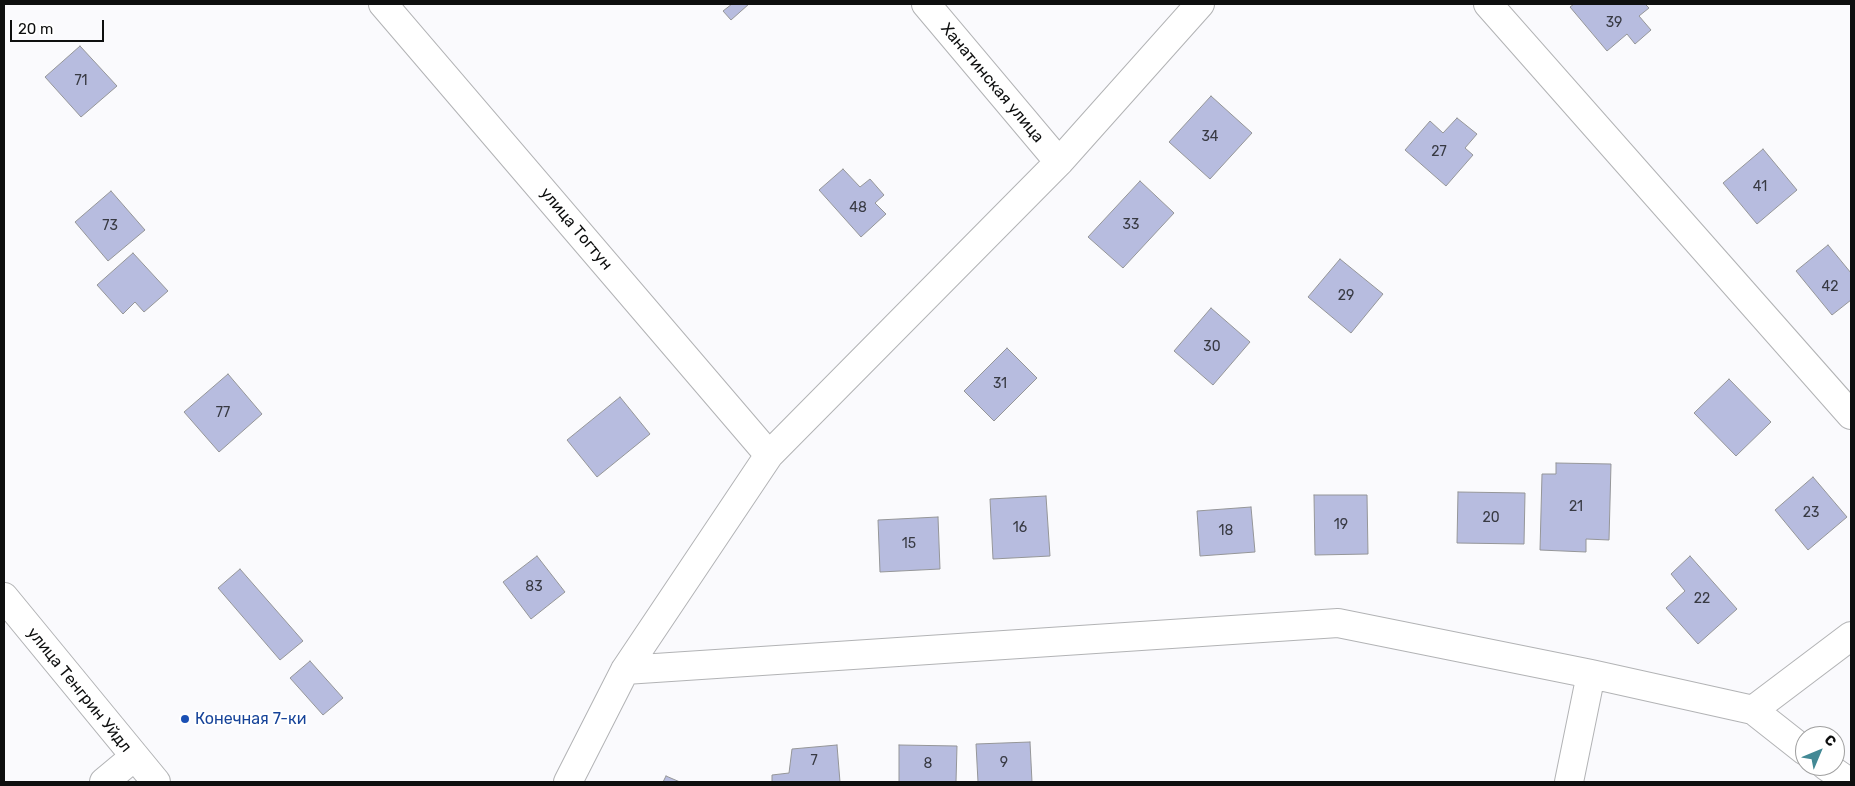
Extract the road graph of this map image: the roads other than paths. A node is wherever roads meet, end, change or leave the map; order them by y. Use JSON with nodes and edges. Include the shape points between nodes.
{"nodes":[{"id":1,"x":383,"y":4,"type":"edge"},
{"id":2,"x":926,"y":4,"type":"edge"},
{"id":3,"x":1200,"y":4,"type":"edge"},
{"id":4,"x":1488,"y":4,"type":"edge"},
{"id":5,"x":1059,"y":162,"type":"junction"},
{"id":6,"x":1851,"y":415,"type":"edge"},
{"id":7,"x":768,"y":455,"type":"junction"},
{"id":8,"x":4,"y":597,"type":"edge"},
{"id":9,"x":1851,"y":636,"type":"edge"},
{"id":10,"x":625,"y":670,"type":"junction"},
{"id":11,"x":1591,"y":674,"type":"junction"},
{"id":12,"x":1752,"y":710,"type":"junction"},
{"id":13,"x":1795,"y":743,"type":"edge"},
{"id":14,"x":134,"y":757,"type":"junction"},
{"id":15,"x":104,"y":782,"type":"edge"},
{"id":16,"x":156,"y":782,"type":"edge"},
{"id":17,"x":568,"y":782,"type":"edge"},
{"id":18,"x":1569,"y":782,"type":"edge"}],
"edges":[{"from":1,"to":7,"type":"street","name":"улица Тогтун"},
{"from":2,"to":5,"type":"street","name":"Ханатинская улица"},
{"from":3,"to":5,"type":"street"},
{"from":4,"to":6,"type":"street"},
{"from":5,"to":7,"type":"street"},
{"from":7,"to":10,"type":"street"},
{"from":8,"to":14,"type":"street","name":"улица Тенгрин Уйдл"},
{"from":9,"to":12,"type":"street"},
{"from":10,"to":11,"type":"street","via":[[1338,624]]},
{"from":10,"to":17,"type":"street"},
{"from":11,"to":12,"type":"street"},
{"from":11,"to":18,"type":"street"},
{"from":12,"to":13,"type":"street"},
{"from":14,"to":15,"type":"street"},
{"from":14,"to":16,"type":"street","name":"улица Тенгрин Уйдл"}]}
